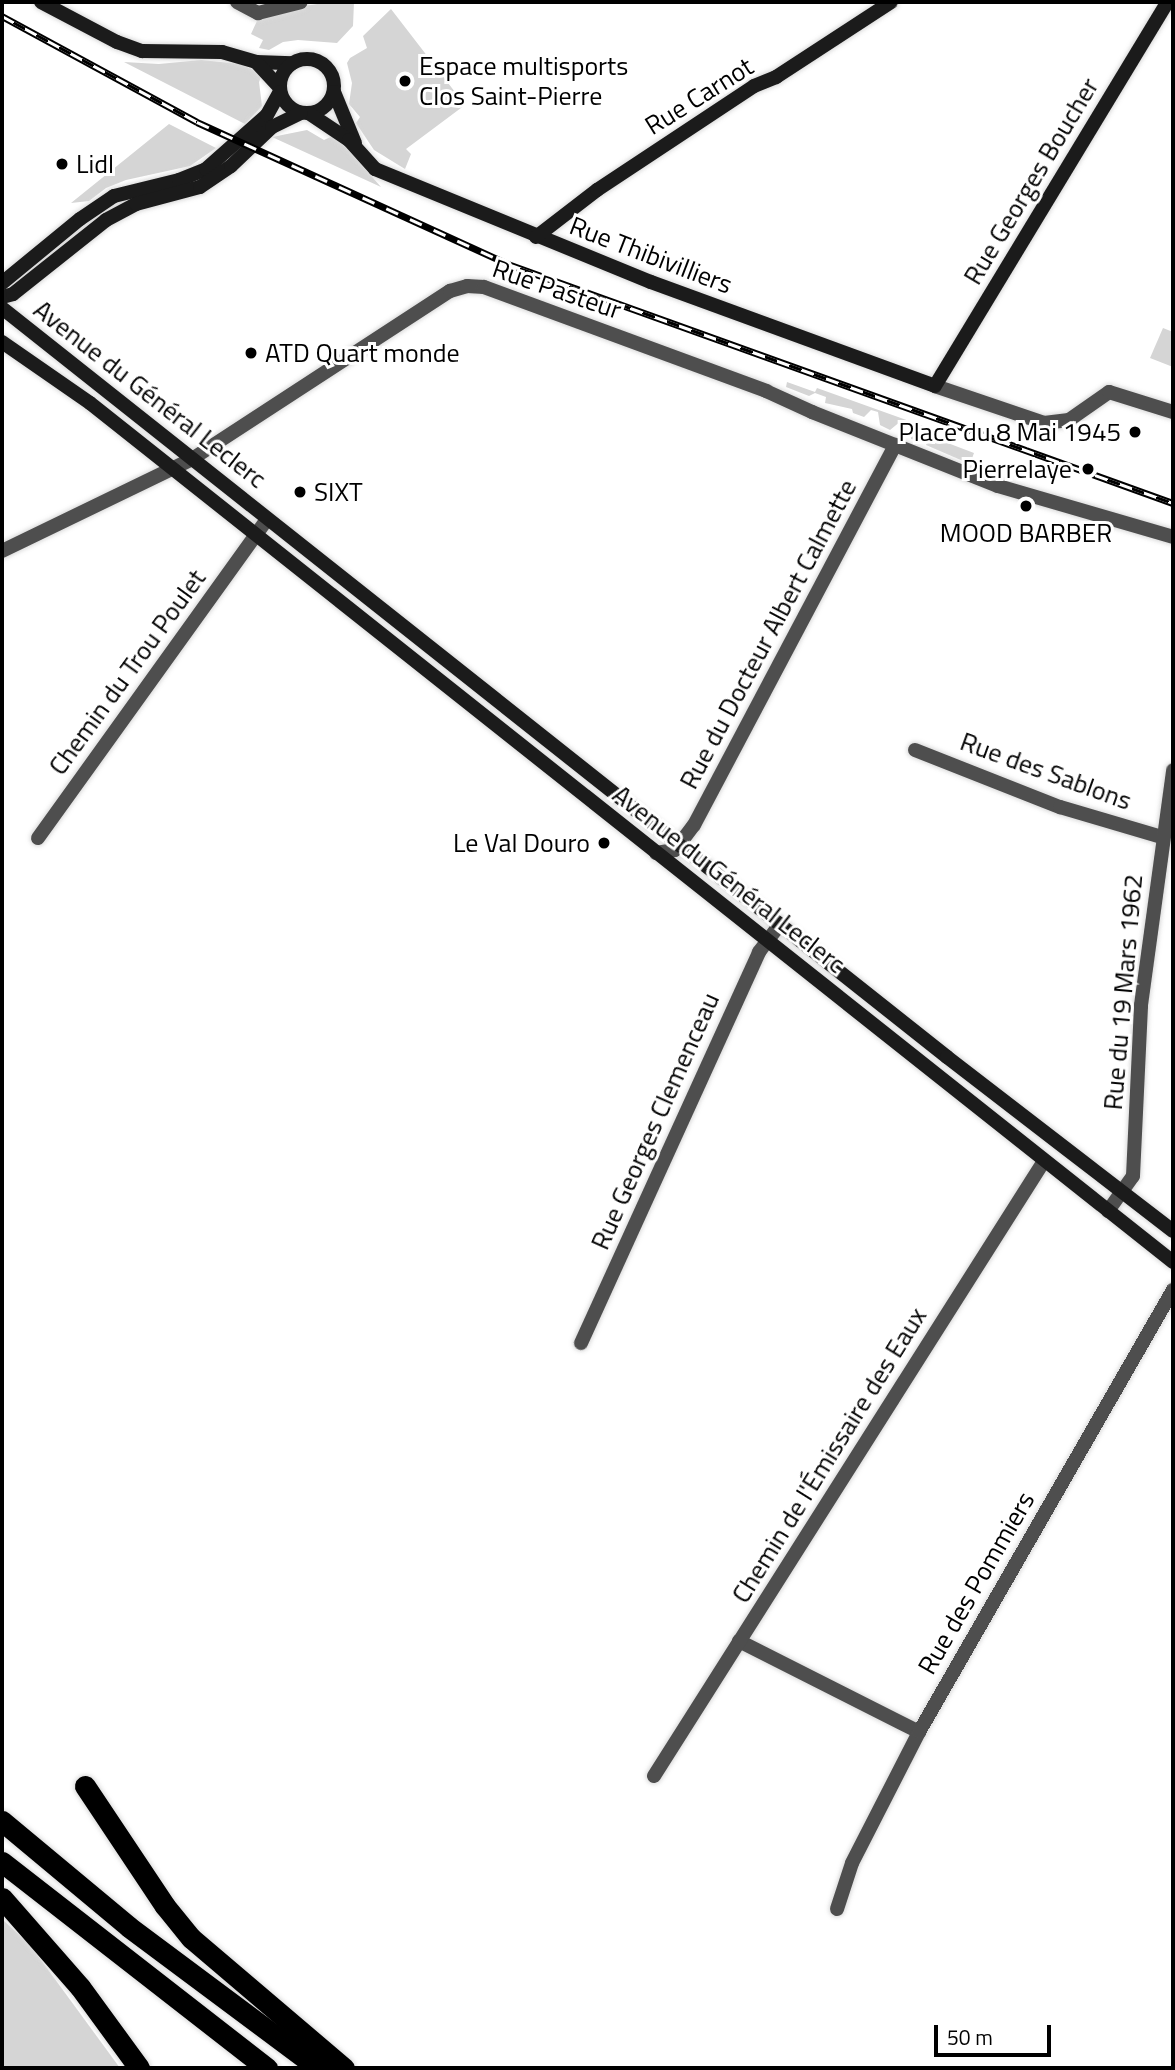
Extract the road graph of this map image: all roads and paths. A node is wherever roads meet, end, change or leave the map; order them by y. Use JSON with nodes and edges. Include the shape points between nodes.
{"nodes":[{"id":1,"x":41,"y":2,"type":"edge"},
{"id":2,"x":237,"y":2,"type":"edge"},
{"id":3,"x":301,"y":2,"type":"edge"},
{"id":4,"x":891,"y":2,"type":"edge"},
{"id":5,"x":1168,"y":2,"type":"edge"},
{"id":6,"x":256,"y":62,"type":"junction"},
{"id":7,"x":292,"y":63,"type":"junction"},
{"id":8,"x":279,"y":90,"type":"junction"},
{"id":9,"x":334,"y":92,"type":"junction"},
{"id":10,"x":305,"y":113,"type":"junction"},
{"id":11,"x":358,"y":150,"type":"junction"},
{"id":12,"x":536,"y":237,"type":"junction"},
{"id":13,"x":2,"y":283,"type":"edge"},
{"id":14,"x":2,"y":297,"type":"edge"},
{"id":15,"x":2,"y":308,"type":"edge"},
{"id":16,"x":2,"y":342,"type":"edge"},
{"id":17,"x":935,"y":386,"type":"junction"},
{"id":18,"x":1173,"y":412,"type":"edge"},
{"id":19,"x":895,"y":445,"type":"junction"},
{"id":20,"x":192,"y":459,"type":"junction"},
{"id":21,"x":172,"y":468,"type":"junction"},
{"id":22,"x":267,"y":519,"type":"junction"},
{"id":23,"x":283,"y":532,"type":"junction"},
{"id":24,"x":255,"y":535,"type":"junction"},
{"id":25,"x":1173,"y":537,"type":"edge"},
{"id":26,"x":2,"y":551,"type":"edge"},
{"id":27,"x":915,"y":750,"type":"dead end"},
{"id":28,"x":1173,"y":770,"type":"edge"},
{"id":29,"x":1162,"y":836,"type":"junction"},
{"id":30,"x":38,"y":838,"type":"dead end"},
{"id":31,"x":681,"y":845,"type":"junction"},
{"id":32,"x":656,"y":853,"type":"junction"},
{"id":33,"x":1167,"y":853,"type":"edge"},
{"id":34,"x":780,"y":924,"type":"junction"},
{"id":35,"x":767,"y":940,"type":"junction"},
{"id":36,"x":1044,"y":1161,"type":"junction"},
{"id":37,"x":1124,"y":1191,"type":"junction"},
{"id":38,"x":1144,"y":1207,"type":"junction"},
{"id":39,"x":1108,"y":1211,"type":"junction"},
{"id":40,"x":1129,"y":1227,"type":"junction"},
{"id":41,"x":1173,"y":1231,"type":"edge"},
{"id":42,"x":1173,"y":1262,"type":"edge"},
{"id":43,"x":1173,"y":1290,"type":"edge"},
{"id":44,"x":581,"y":1343,"type":"dead end"},
{"id":45,"x":740,"y":1642,"type":"junction"},
{"id":46,"x":919,"y":1732,"type":"junction"},
{"id":47,"x":654,"y":1776,"type":"dead end"},
{"id":48,"x":85,"y":1786,"type":"dead end"},
{"id":49,"x":2,"y":1821,"type":"edge"},
{"id":50,"x":2,"y":1862,"type":"edge"},
{"id":51,"x":2,"y":1898,"type":"edge"},
{"id":52,"x":836,"y":1909,"type":"dead end"},
{"id":53,"x":139,"y":2068,"type":"edge"},
{"id":54,"x":267,"y":2068,"type":"edge"},
{"id":55,"x":318,"y":2068,"type":"edge"},
{"id":56,"x":344,"y":2068,"type":"edge"}],
"edges":[{"from":1,"to":6,"type":"main road","via":[[142,51],[222,52]]},
{"from":2,"to":3,"type":"street","via":[[258,13]]},
{"from":4,"to":12,"type":"main road","name":"Rue Carnot","via":[[776,77],[754,86],[597,190]]},
{"from":5,"to":17,"type":"main road","name":"Rue Georges Boucher"},
{"from":6,"to":7,"type":"main road"},
{"from":6,"to":8,"type":"main road"},
{"from":7,"to":8,"type":"main road","via":[[284,71]]},
{"from":7,"to":9,"type":"main road","via":[[308,59],[323,64],[333,77]]},
{"from":8,"to":10,"type":"main road","via":[[285,103]]},
{"from":8,"to":13,"type":"main road","via":[[267,115],[206,169],[123,192],[92,210]]},
{"from":9,"to":10,"type":"main road","via":[[326,106]]},
{"from":9,"to":11,"type":"main road","name":"Rue Thibivilliers"},
{"from":10,"to":11,"type":"main road","name":"Rue Thibivilliers","via":[[328,123]]},
{"from":10,"to":14,"type":"main road","via":[[272,127],[231,166],[200,187],[136,204],[106,220],[13,294]]},
{"from":11,"to":12,"type":"main road","name":"Rue Thibivilliers","via":[[375,169]]},
{"from":12,"to":17,"type":"main road","name":"Rue Thibivilliers"},
{"from":15,"to":20,"type":"main road","name":"Avenue du Général Leclerc"},
{"from":16,"to":21,"type":"main road","name":"Avenue du Général Leclerc","via":[[90,402]]},
{"from":17,"to":18,"type":"street","via":[[1044,423],[1069,420],[1109,392]]},
{"from":19,"to":20,"type":"street","name":"Rue Pasteur","via":[[766,391],[484,287],[467,286],[450,291]]},
{"from":19,"to":25,"type":"street","via":[[998,486]]},
{"from":19,"to":31,"type":"street","name":"Rue du Docteur Albert Calmette"},
{"from":20,"to":21,"type":"street"},
{"from":20,"to":22,"type":"main road","name":"Avenue du Général Leclerc"},
{"from":21,"to":24,"type":"main road","name":"Avenue du Général Leclerc"},
{"from":21,"to":26,"type":"street"},
{"from":22,"to":23,"type":"main road","name":"Avenue du Général Leclerc"},
{"from":22,"to":24,"type":"street","name":"Avenue du Général Leclerc"},
{"from":23,"to":24,"type":"street"},
{"from":23,"to":31,"type":"main road","name":"Avenue du Général Leclerc"},
{"from":24,"to":30,"type":"street","name":"Chemin du Trou Poulet"},
{"from":24,"to":32,"type":"main road","name":"Avenue du Général Leclerc"},
{"from":27,"to":29,"type":"street","name":"Rue des Sablons","via":[[1060,807]]},
{"from":28,"to":29,"type":"street","name":"Rue du 19 Mars 1962"},
{"from":29,"to":33,"type":"street","name":"Rue du 19 Mars 1962"},
{"from":31,"to":32,"type":"street"},
{"from":31,"to":34,"type":"main road","name":"Avenue du Général Leclerc"},
{"from":32,"to":35,"type":"main road","name":"Avenue du Général Leclerc"},
{"from":33,"to":37,"type":"street","name":"Rue du 19 Mars 1962","via":[[1141,1004],[1133,1176]]},
{"from":34,"to":35,"type":"street","name":"Rue Georges Clemenceau"},
{"from":34,"to":37,"type":"main road","name":"Avenue du Général Leclerc"},
{"from":35,"to":36,"type":"main road","name":"Avenue du Général Leclerc"},
{"from":35,"to":44,"type":"street","name":"Rue Georges Clemenceau"},
{"from":36,"to":39,"type":"main road","name":"Avenue du Général Leclerc"},
{"from":36,"to":45,"type":"street","name":"Chemin de l'Émissaire des Eaux"},
{"from":37,"to":38,"type":"main road","name":"Avenue du Général Leclerc"},
{"from":37,"to":39,"type":"street","name":"Rue du 19 Mars 1962"},
{"from":38,"to":40,"type":"street"},
{"from":38,"to":41,"type":"main road","name":"Avenue du Général Leclerc"},
{"from":39,"to":40,"type":"main road","name":"Avenue du Général Leclerc"},
{"from":40,"to":42,"type":"main road","name":"Avenue du Général Leclerc"},
{"from":43,"to":46,"type":"street","name":"Rue des Pommiers"},
{"from":45,"to":46,"type":"street"},
{"from":45,"to":47,"type":"street","name":"Chemin de l'Émissaire des Eaux"},
{"from":46,"to":52,"type":"street","name":"Rue des Pommiers","via":[[852,1863]]},
{"from":48,"to":56,"type":"highway","via":[[191,1938]]},
{"from":49,"to":55,"type":"highway","via":[[129,1927]]},
{"from":50,"to":54,"type":"highway"},
{"from":51,"to":53,"type":"highway","via":[[80,1987]]}]}
